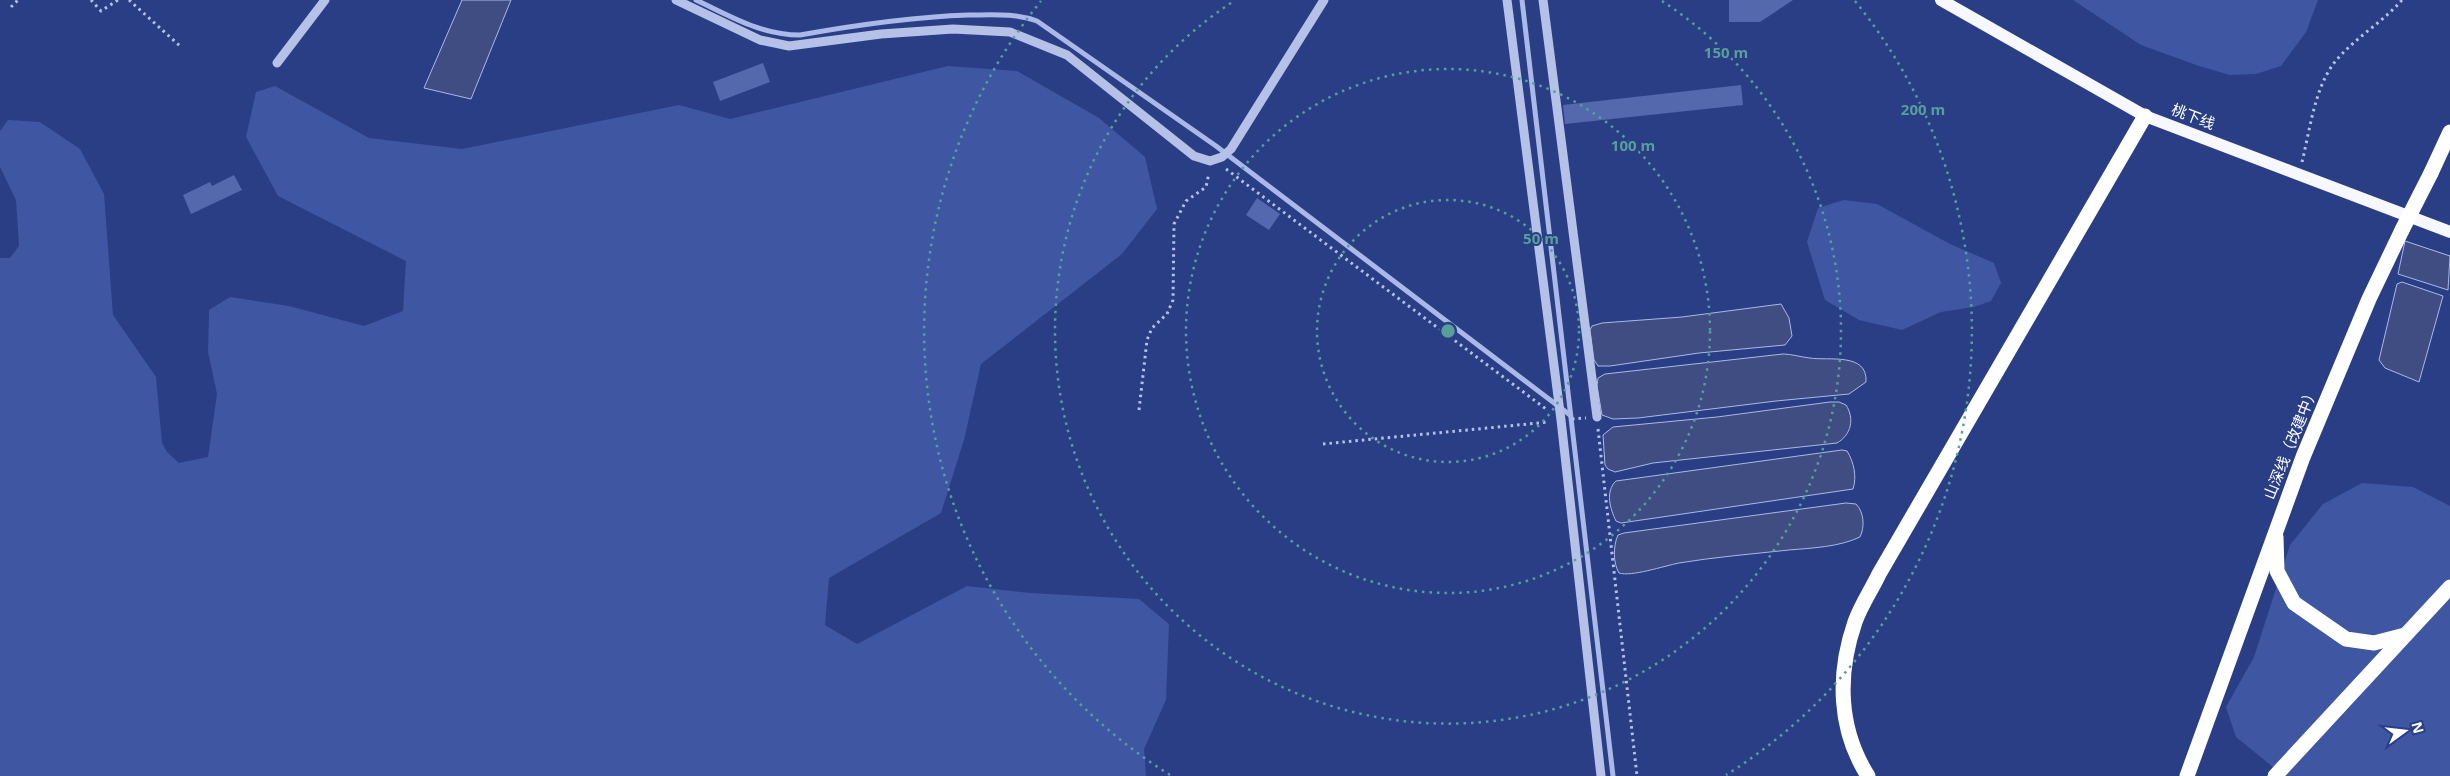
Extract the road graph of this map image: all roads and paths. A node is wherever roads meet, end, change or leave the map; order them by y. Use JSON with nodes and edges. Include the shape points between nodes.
{"nodes":[{"id":1,"x":18,"y":0,"type":"edge"},
{"id":2,"x":91,"y":0,"type":"edge"},
{"id":3,"x":118,"y":0,"type":"edge"},
{"id":4,"x":129,"y":0,"type":"edge"},
{"id":5,"x":325,"y":0,"type":"edge"},
{"id":6,"x":676,"y":0,"type":"edge"},
{"id":7,"x":1324,"y":0,"type":"edge"},
{"id":8,"x":1507,"y":0,"type":"edge"},
{"id":9,"x":1543,"y":0,"type":"edge"},
{"id":10,"x":1940,"y":0,"type":"edge"},
{"id":11,"x":2402,"y":0,"type":"edge"},
{"id":12,"x":11,"y":7,"type":"dead end"},
{"id":13,"x":180,"y":46,"type":"dead end"},
{"id":14,"x":276,"y":63,"type":"dead end"},
{"id":15,"x":2145,"y":116,"type":"junction"},
{"id":16,"x":2450,"y":132,"type":"edge"},
{"id":17,"x":1210,"y":162,"type":"junction"},
{"id":18,"x":2299,"y":174,"type":"junction"},
{"id":19,"x":2450,"y":232,"type":"edge"},
{"id":20,"x":1139,"y":410,"type":"dead end"},
{"id":21,"x":1597,"y":416,"type":"junction"},
{"id":22,"x":1561,"y":420,"type":"junction"},
{"id":23,"x":1323,"y":444,"type":"dead end"},
{"id":24,"x":2276,"y":529,"type":"junction"},
{"id":25,"x":2450,"y":587,"type":"edge"},
{"id":26,"x":2405,"y":635,"type":"junction"},
{"id":27,"x":1601,"y":776,"type":"edge"},
{"id":28,"x":1638,"y":776,"type":"edge"},
{"id":29,"x":1868,"y":776,"type":"edge"},
{"id":30,"x":2187,"y":776,"type":"edge"},
{"id":31,"x":2275,"y":776,"type":"edge"}],
"edges":[{"from":1,"to":12,"type":"path"},
{"from":2,"to":3,"type":"path","via":[[101,11]]},
{"from":4,"to":13,"type":"path"},
{"from":5,"to":14,"type":"street"},
{"from":6,"to":17,"type":"street","via":[[760,40],[789,46],[953,29],[1010,32],[1067,55],[1194,156]]},
{"from":7,"to":17,"type":"street","via":[[1231,150]]},
{"from":8,"to":22,"type":"street"},
{"from":9,"to":21,"type":"street"},
{"from":10,"to":15,"type":"main road","name":"桃下线"},
{"from":11,"to":18,"type":"path","via":[[2389,15],[2347,49],[2325,77]]},
{"from":15,"to":18,"type":"main road","name":"桃下线"},
{"from":15,"to":29,"type":"highway","via":[[1879,574],[1856,621],[1843,674],[1843,714],[1856,757]]},
{"from":16,"to":24,"type":"highway","name":"山深线（改建中）","bridge":true,"via":[[2369,299]]},
{"from":17,"to":20,"type":"path","via":[[1206,187],[1186,201],[1174,224],[1173,300],[1167,314],[1152,328],[1147,340]]},
{"from":17,"to":22,"type":"path","via":[[1236,176]]},
{"from":18,"to":19,"type":"main road","name":"桃下线"},
{"from":21,"to":22,"type":"path"},
{"from":21,"to":28,"type":"path"},
{"from":22,"to":23,"type":"path"},
{"from":22,"to":27,"type":"street"},
{"from":24,"to":26,"type":"highway","via":[[2277,571],[2294,603],[2346,639],[2374,643]]},
{"from":24,"to":30,"type":"highway","name":"山深线（改建中）"},
{"from":25,"to":26,"type":"highway"},
{"from":26,"to":31,"type":"highway"}]}
